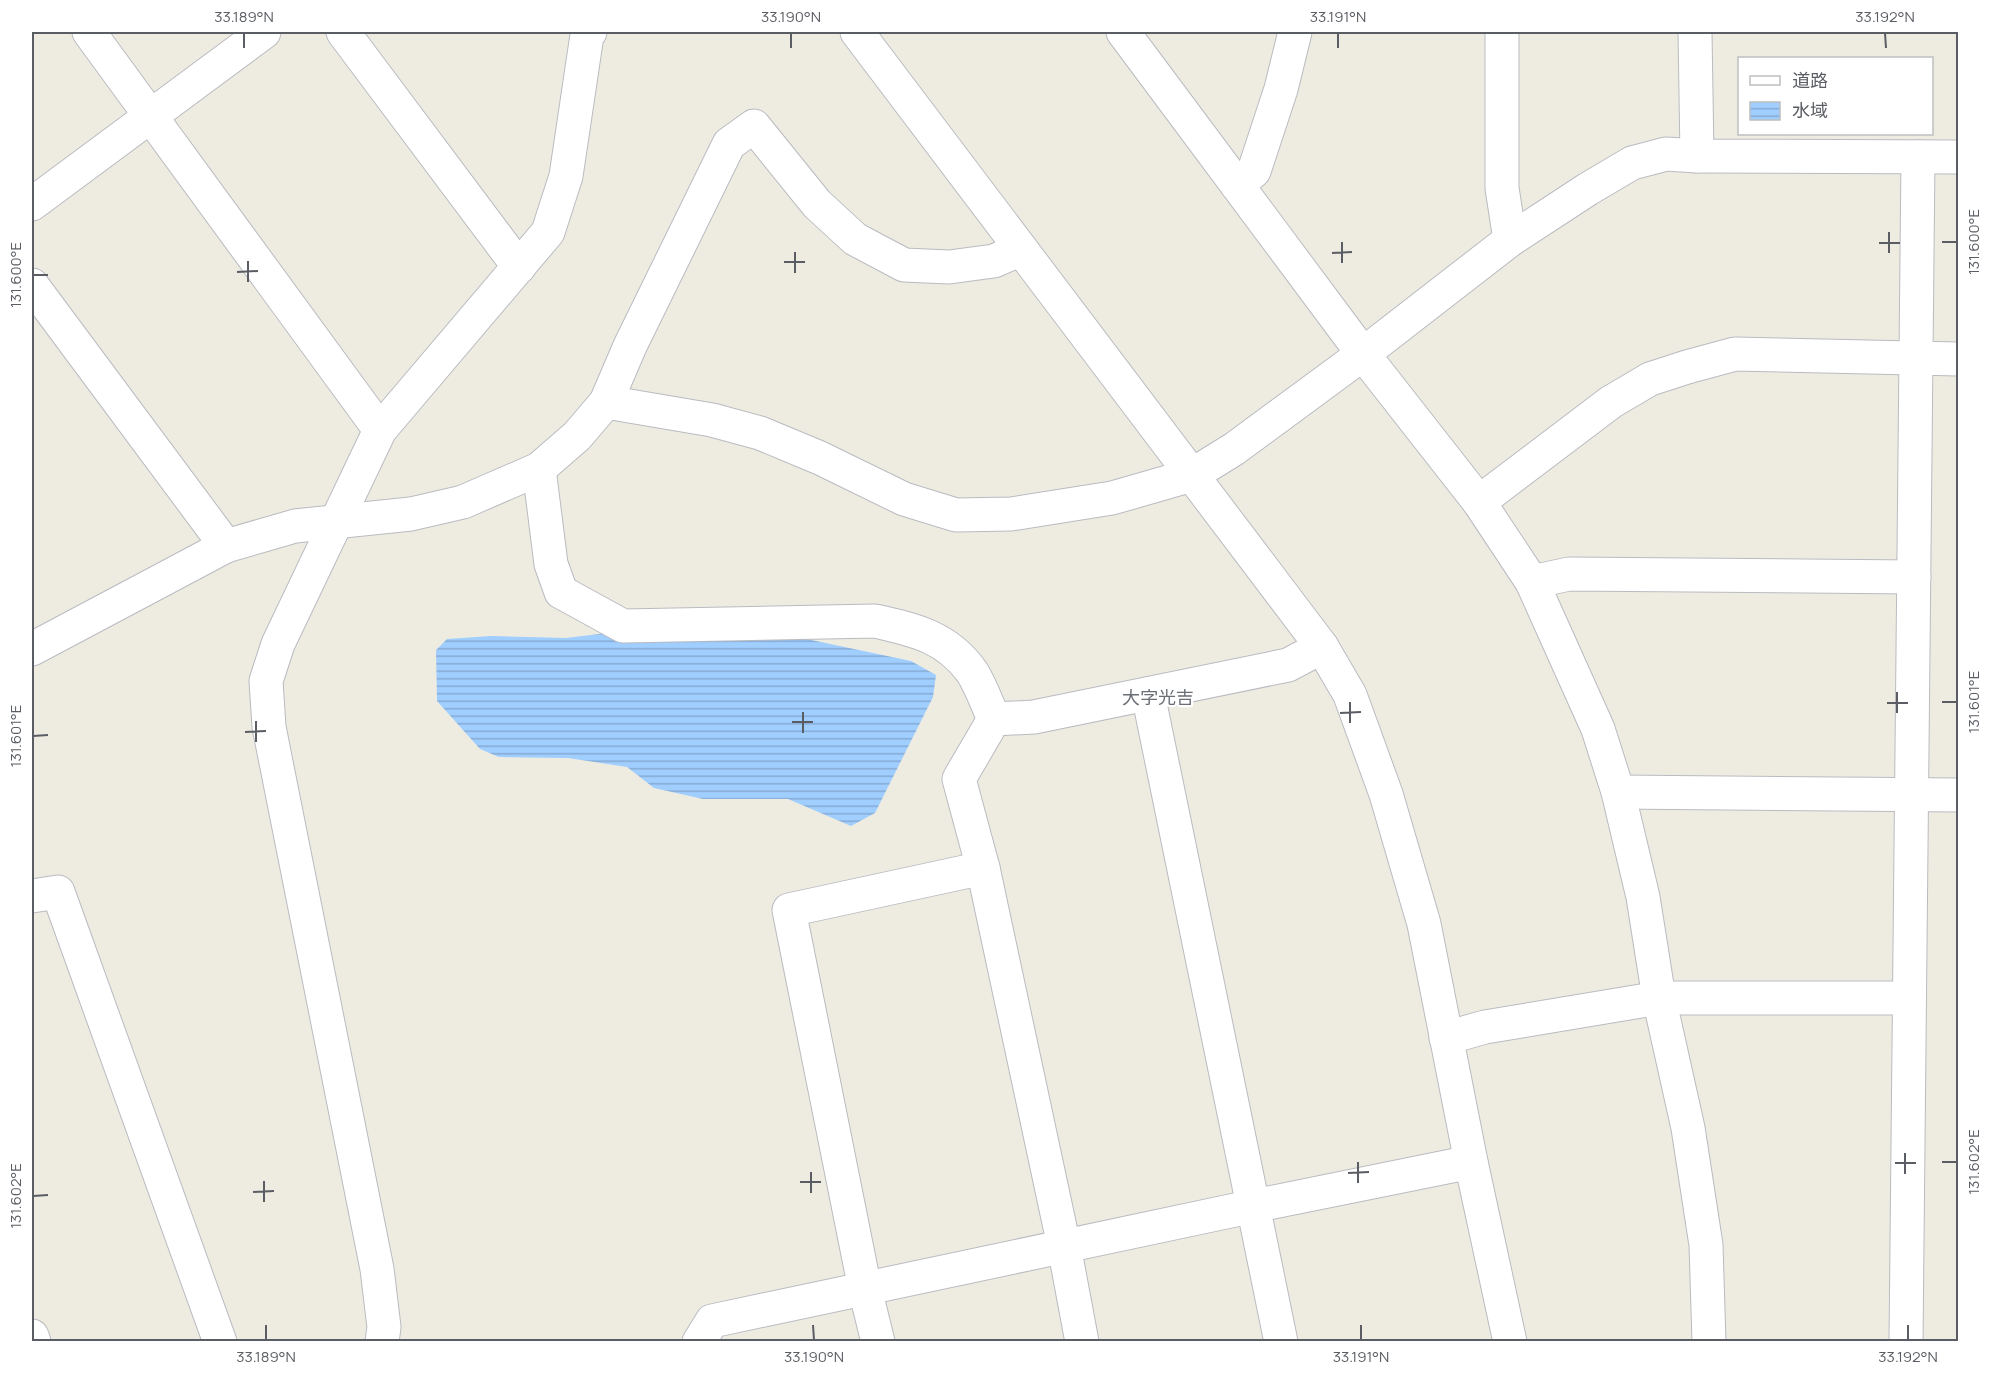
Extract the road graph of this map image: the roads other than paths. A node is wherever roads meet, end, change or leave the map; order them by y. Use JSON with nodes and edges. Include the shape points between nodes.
{"nodes":[{"id":1,"x":88,"y":32,"type":"edge"},
{"id":2,"x":264,"y":32,"type":"edge"},
{"id":3,"x":343,"y":32,"type":"edge"},
{"id":4,"x":857,"y":32,"type":"edge"},
{"id":5,"x":1123,"y":32,"type":"edge"},
{"id":6,"x":1295,"y":32,"type":"edge"},
{"id":7,"x":1502,"y":32,"type":"edge"},
{"id":8,"x":1695,"y":32,"type":"edge"},
{"id":9,"x":587,"y":33,"type":"edge"},
{"id":10,"x":151,"y":116,"type":"junction"},
{"id":11,"x":1697,"y":156,"type":"junction"},
{"id":12,"x":1918,"y":157,"type":"junction"},
{"id":13,"x":1959,"y":157,"type":"edge"},
{"id":14,"x":1237,"y":185,"type":"junction"},
{"id":15,"x":32,"y":204,"type":"edge"},
{"id":16,"x":1510,"y":240,"type":"junction"},
{"id":17,"x":1021,"y":249,"type":"junction"},
{"id":18,"x":519,"y":267,"type":"junction"},
{"id":19,"x":32,"y":285,"type":"edge"},
{"id":20,"x":1363,"y":354,"type":"junction"},
{"id":21,"x":1916,"y":358,"type":"junction"},
{"id":22,"x":1959,"y":359,"type":"edge"},
{"id":23,"x":606,"y":402,"type":"junction"},
{"id":24,"x":380,"y":430,"type":"junction"},
{"id":25,"x":539,"y":470,"type":"junction"},
{"id":26,"x":1192,"y":475,"type":"junction"},
{"id":27,"x":1479,"y":502,"type":"junction"},
{"id":28,"x":337,"y":520,"type":"junction"},
{"id":29,"x":226,"y":546,"type":"junction"},
{"id":30,"x":1914,"y":577,"type":"junction"},
{"id":31,"x":1532,"y":582,"type":"junction"},
{"id":32,"x":37,"y":638,"type":"edge"},
{"id":33,"x":1322,"y":647,"type":"junction"},
{"id":34,"x":1148,"y":694,"type":"junction"},
{"id":35,"x":994,"y":719,"type":"junction"},
{"id":36,"x":1618,"y":792,"type":"junction"},
{"id":37,"x":1911,"y":795,"type":"junction"},
{"id":38,"x":1959,"y":795,"type":"edge"},
{"id":39,"x":983,"y":868,"type":"junction"},
{"id":40,"x":32,"y":896,"type":"edge"},
{"id":41,"x":1659,"y":998,"type":"junction"},
{"id":42,"x":1910,"y":998,"type":"junction"},
{"id":43,"x":1446,"y":1038,"type":"junction"},
{"id":44,"x":1471,"y":1162,"type":"junction"},
{"id":45,"x":1254,"y":1206,"type":"junction"},
{"id":46,"x":1064,"y":1246,"type":"junction"},
{"id":47,"x":865,"y":1289,"type":"junction"},
{"id":48,"x":32,"y":1336,"type":"edge"},
{"id":49,"x":34,"y":1341,"type":"edge"},
{"id":50,"x":220,"y":1341,"type":"edge"},
{"id":51,"x":382,"y":1341,"type":"edge"},
{"id":52,"x":699,"y":1341,"type":"edge"},
{"id":53,"x":878,"y":1341,"type":"edge"},
{"id":54,"x":1082,"y":1341,"type":"edge"},
{"id":55,"x":1281,"y":1341,"type":"edge"},
{"id":56,"x":1510,"y":1341,"type":"edge"},
{"id":57,"x":1709,"y":1341,"type":"edge"},
{"id":58,"x":1906,"y":1341,"type":"edge"}],
"edges":[{"from":1,"to":10,"type":"street"},
{"from":2,"to":10,"type":"street"},
{"from":3,"to":18,"type":"street"},
{"from":4,"to":17,"type":"street"},
{"from":5,"to":14,"type":"street"},
{"from":6,"to":14,"type":"street","via":[[1254,171]]},
{"from":7,"to":16,"type":"street","via":[[1502,188]]},
{"from":8,"to":11,"type":"street"},
{"from":9,"to":18,"type":"street","via":[[566,176],[548,232]]},
{"from":10,"to":15,"type":"street"},
{"from":10,"to":24,"type":"street"},
{"from":11,"to":12,"type":"street"},
{"from":11,"to":16,"type":"street","via":[[1666,154],[1632,163]]},
{"from":12,"to":13,"type":"street"},
{"from":12,"to":21,"type":"street"},
{"from":14,"to":20,"type":"street"},
{"from":16,"to":20,"type":"street"},
{"from":17,"to":23,"type":"street","via":[[993,261],[949,267],[904,265],[855,239],[817,204],[754,126],[729,144]]},
{"from":17,"to":26,"type":"street"},
{"from":18,"to":24,"type":"street"},
{"from":19,"to":29,"type":"street"},
{"from":20,"to":26,"type":"street","via":[[1234,450]]},
{"from":20,"to":27,"type":"street"},
{"from":21,"to":22,"type":"street"},
{"from":21,"to":27,"type":"street","via":[[1735,354],[1650,379],[1611,402]]},
{"from":21,"to":30,"type":"street"},
{"from":23,"to":25,"type":"street","via":[[577,436]]},
{"from":23,"to":26,"type":"street","via":[[712,420],[760,433],[904,499],[956,515],[1011,514],[1112,498]]},
{"from":24,"to":28,"type":"street"},
{"from":25,"to":28,"type":"street","via":[[463,502],[411,514]]},
{"from":25,"to":35,"type":"street","via":[[550,564],[561,592],[623,626],[875,621],[915,630],[953,649],[973,674]]},
{"from":26,"to":33,"type":"street"},
{"from":27,"to":31,"type":"street"},
{"from":28,"to":29,"type":"street","via":[[295,526]]},
{"from":28,"to":51,"type":"street","via":[[278,644],[266,681],[269,727],[377,1269]]},
{"from":29,"to":32,"type":"street"},
{"from":30,"to":31,"type":"street","via":[[1569,574]]},
{"from":30,"to":37,"type":"street"},
{"from":31,"to":36,"type":"street","via":[[1598,729]]},
{"from":33,"to":34,"type":"street","via":[[1288,665]]},
{"from":33,"to":43,"type":"street","via":[[1350,695],[1386,794],[1424,924]]},
{"from":34,"to":35,"type":"street","via":[[1034,717]]},
{"from":34,"to":45,"type":"street"},
{"from":35,"to":39,"type":"street","via":[[959,779]]},
{"from":36,"to":37,"type":"street"},
{"from":36,"to":41,"type":"street","via":[[1643,897]]},
{"from":37,"to":38,"type":"street"},
{"from":37,"to":42,"type":"street"},
{"from":39,"to":46,"type":"street"},
{"from":39,"to":47,"type":"street","via":[[789,910]]},
{"from":40,"to":50,"type":"street","via":[[58,892]]},
{"from":41,"to":42,"type":"street"},
{"from":41,"to":43,"type":"street","via":[[1485,1027]]},
{"from":41,"to":57,"type":"street","via":[[1688,1128],[1706,1245]]},
{"from":42,"to":58,"type":"street"},
{"from":43,"to":44,"type":"street"},
{"from":44,"to":45,"type":"street"},
{"from":44,"to":56,"type":"street"},
{"from":45,"to":46,"type":"street"},
{"from":45,"to":55,"type":"street"},
{"from":46,"to":47,"type":"street"},
{"from":46,"to":54,"type":"street"},
{"from":47,"to":52,"type":"street","via":[[712,1321]]},
{"from":47,"to":53,"type":"street"},
{"from":48,"to":49,"type":"street"}]}
